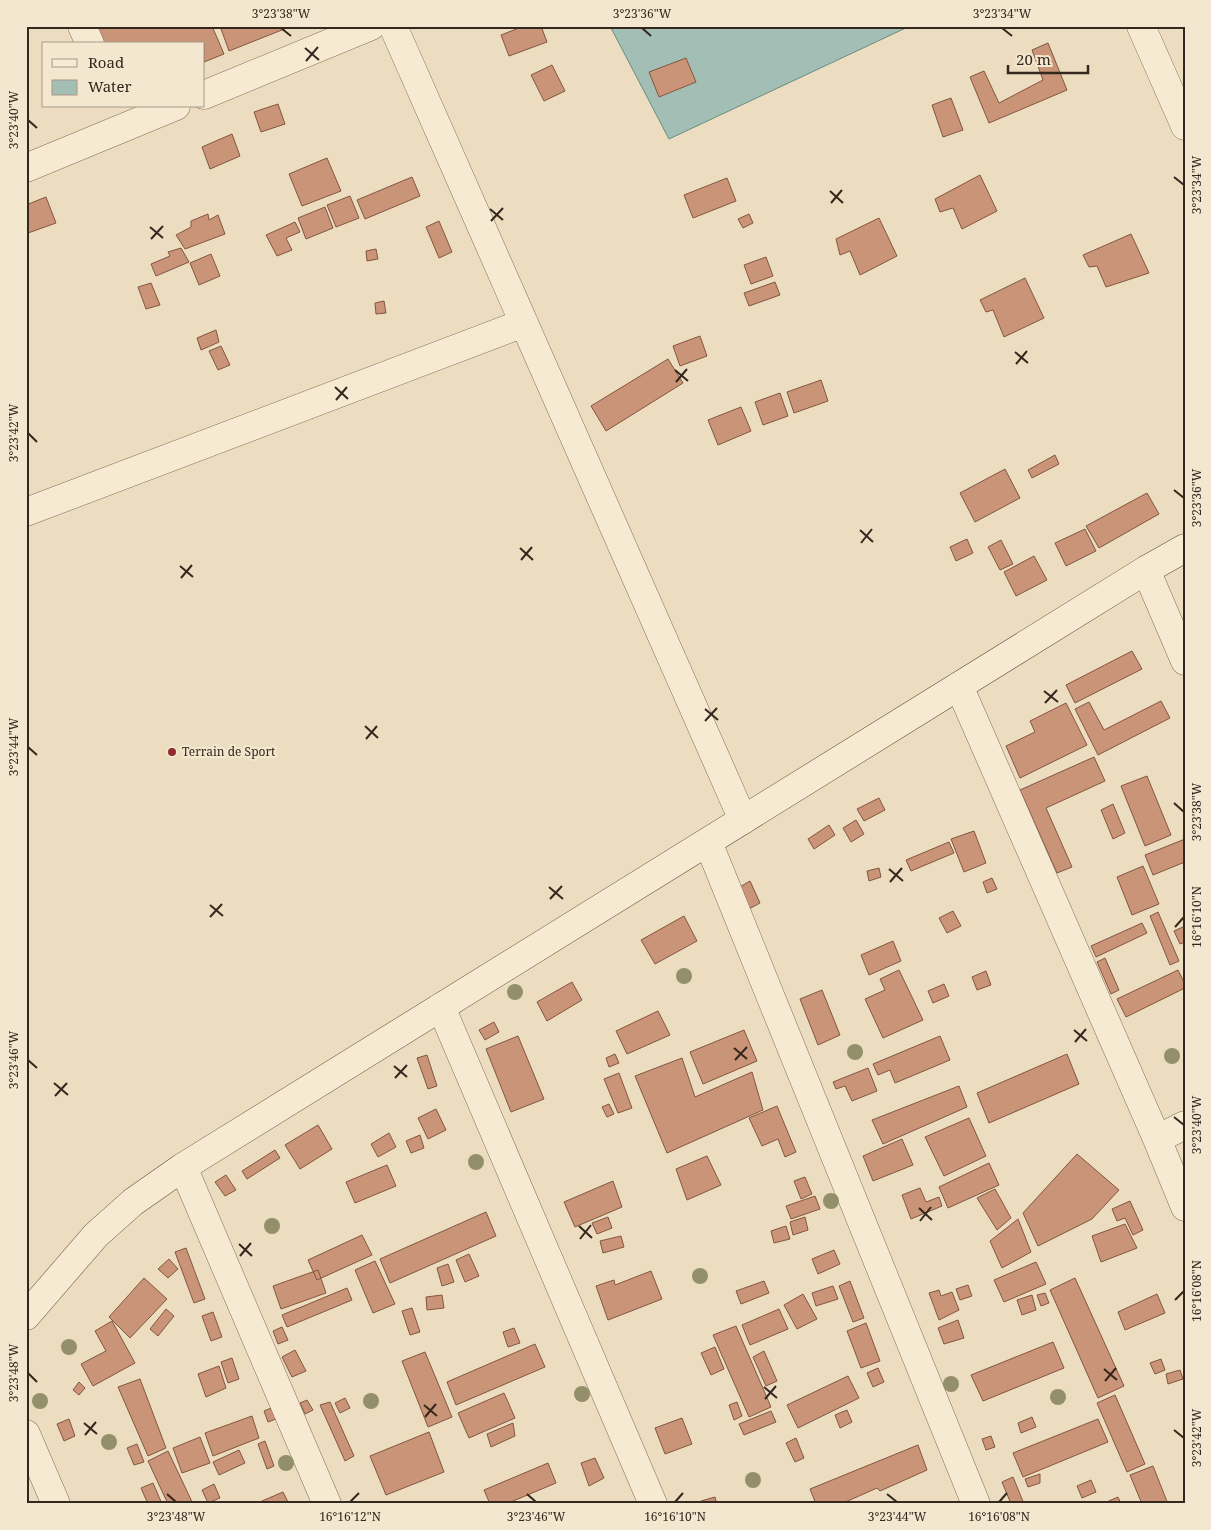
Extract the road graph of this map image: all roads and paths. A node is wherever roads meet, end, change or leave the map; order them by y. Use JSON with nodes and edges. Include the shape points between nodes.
{"nodes":[{"id":1,"x":82,"y":26,"type":"edge"},
{"id":2,"x":371,"y":26,"type":"edge"},
{"id":3,"x":393,"y":26,"type":"edge"},
{"id":4,"x":1141,"y":26,"type":"edge"},
{"id":5,"x":89,"y":42,"type":"edge"},
{"id":6,"x":205,"y":95,"type":"edge"},
{"id":7,"x":166,"y":108,"type":"edge"},
{"id":8,"x":121,"y":117,"type":"edge"},
{"id":9,"x":1185,"y":126,"type":"edge"},
{"id":10,"x":26,"y":168,"type":"edge"},
{"id":11,"x":524,"y":323,"type":"junction"},
{"id":12,"x":26,"y":512,"type":"edge"},
{"id":13,"x":1185,"y":548,"type":"edge"},
{"id":14,"x":1146,"y":570,"type":"junction"},
{"id":15,"x":1185,"y":661,"type":"edge"},
{"id":16,"x":959,"y":686,"type":"junction"},
{"id":17,"x":743,"y":820,"type":"junction"},
{"id":18,"x":708,"y":842,"type":"junction"},
{"id":19,"x":441,"y":1007,"type":"junction"},
{"id":20,"x":1185,"y":1125,"type":"edge"},
{"id":21,"x":1157,"y":1139,"type":"junction"},
{"id":22,"x":183,"y":1167,"type":"junction"},
{"id":23,"x":1185,"y":1207,"type":"edge"},
{"id":24,"x":26,"y":1316,"type":"edge"},
{"id":25,"x":26,"y":1434,"type":"edge"},
{"id":26,"x":56,"y":1504,"type":"edge"},
{"id":27,"x":327,"y":1504,"type":"edge"},
{"id":28,"x":653,"y":1504,"type":"edge"},
{"id":29,"x":976,"y":1504,"type":"edge"}],
"edges":[{"from":1,"to":5,"type":"street"},
{"from":2,"to":6,"type":"street"},
{"from":3,"to":11,"type":"street"},
{"from":4,"to":9,"type":"street"},
{"from":7,"to":8,"type":"street"},
{"from":8,"to":10,"type":"street"},
{"from":11,"to":12,"type":"street"},
{"from":11,"to":17,"type":"street"},
{"from":13,"to":14,"type":"street"},
{"from":14,"to":15,"type":"street"},
{"from":14,"to":16,"type":"street"},
{"from":16,"to":17,"type":"street"},
{"from":16,"to":21,"type":"street"},
{"from":17,"to":18,"type":"street"},
{"from":18,"to":19,"type":"street"},
{"from":18,"to":29,"type":"street"},
{"from":19,"to":22,"type":"street"},
{"from":19,"to":28,"type":"street"},
{"from":20,"to":21,"type":"street"},
{"from":21,"to":23,"type":"street"},
{"from":22,"to":24,"type":"street","via":[[133,1202],[96,1235]]},
{"from":22,"to":27,"type":"street"},
{"from":25,"to":26,"type":"street"}]}
